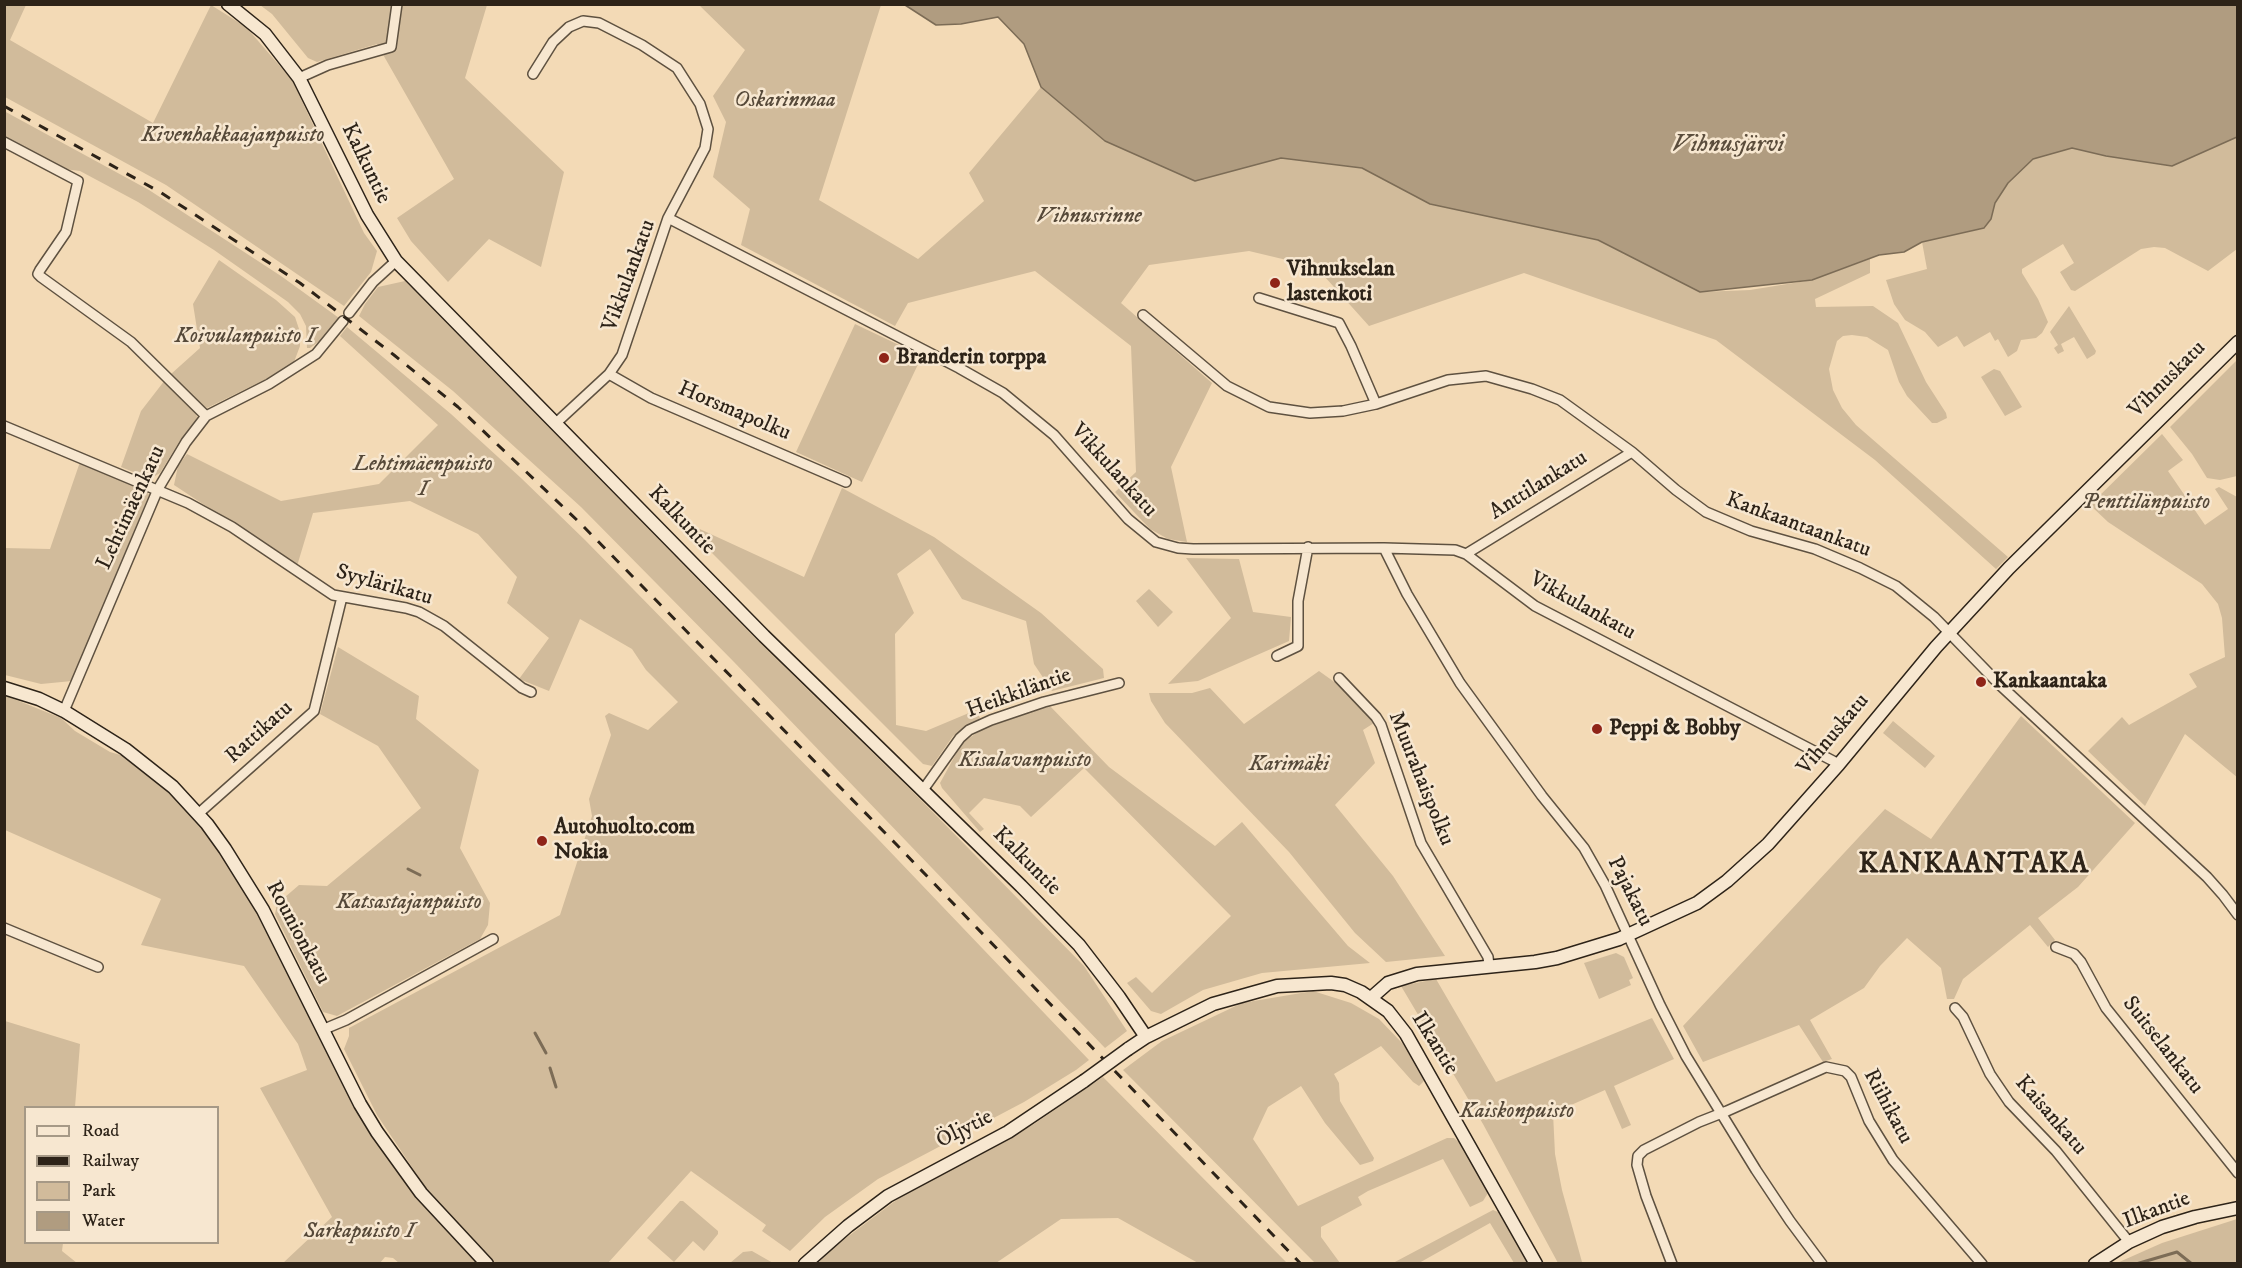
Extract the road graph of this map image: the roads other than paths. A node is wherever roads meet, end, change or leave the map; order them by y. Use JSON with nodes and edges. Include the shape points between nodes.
{"nodes":[{"id":1,"x":228,"y":4,"type":"edge"},
{"id":2,"x":397,"y":4,"type":"edge"},
{"id":3,"x":533,"y":74,"type":"dead end"},
{"id":4,"x":299,"y":78,"type":"junction"},
{"id":5,"x":4,"y":142,"type":"edge"},
{"id":6,"x":668,"y":218,"type":"junction"},
{"id":7,"x":396,"y":261,"type":"junction"},
{"id":8,"x":1259,"y":298,"type":"dead end"},
{"id":9,"x":1143,"y":315,"type":"dead end"},
{"id":10,"x":2238,"y":342,"type":"edge"},
{"id":11,"x":609,"y":374,"type":"junction"},
{"id":12,"x":1376,"y":404,"type":"junction"},
{"id":13,"x":206,"y":416,"type":"junction"},
{"id":14,"x":556,"y":423,"type":"junction"},
{"id":15,"x":4,"y":426,"type":"edge"},
{"id":16,"x":1632,"y":452,"type":"junction"},
{"id":17,"x":846,"y":482,"type":"dead end"},
{"id":18,"x":158,"y":489,"type":"junction"},
{"id":19,"x":1308,"y":548,"type":"junction"},
{"id":20,"x":1384,"y":548,"type":"junction"},
{"id":21,"x":1466,"y":554,"type":"junction"},
{"id":22,"x":342,"y":597,"type":"junction"},
{"id":23,"x":1948,"y":634,"type":"junction"},
{"id":24,"x":1276,"y":656,"type":"dead end"},
{"id":25,"x":1339,"y":678,"type":"dead end"},
{"id":26,"x":1119,"y":683,"type":"dead end"},
{"id":27,"x":4,"y":687,"type":"edge"},
{"id":28,"x":531,"y":692,"type":"dead end"},
{"id":29,"x":64,"y":711,"type":"junction"},
{"id":30,"x":1839,"y":764,"type":"junction"},
{"id":31,"x":923,"y":790,"type":"junction"},
{"id":32,"x":198,"y":814,"type":"junction"},
{"id":33,"x":2238,"y":915,"type":"edge"},
{"id":34,"x":4,"y":928,"type":"edge"},
{"id":35,"x":1628,"y":935,"type":"junction"},
{"id":36,"x":493,"y":939,"type":"dead end"},
{"id":37,"x":2056,"y":947,"type":"dead end"},
{"id":38,"x":1489,"y":965,"type":"junction"},
{"id":39,"x":98,"y":968,"type":"dead end"},
{"id":40,"x":1371,"y":998,"type":"junction"},
{"id":41,"x":1955,"y":1008,"type":"dead end"},
{"id":42,"x":322,"y":1029,"type":"junction"},
{"id":43,"x":1146,"y":1037,"type":"junction"},
{"id":44,"x":1720,"y":1113,"type":"junction"},
{"id":45,"x":2238,"y":1173,"type":"edge"},
{"id":46,"x":2238,"y":1208,"type":"edge"},
{"id":47,"x":2130,"y":1242,"type":"junction"},
{"id":48,"x":487,"y":1263,"type":"edge"},
{"id":49,"x":805,"y":1263,"type":"edge"},
{"id":50,"x":1536,"y":1263,"type":"edge"},
{"id":51,"x":1672,"y":1263,"type":"edge"},
{"id":52,"x":1822,"y":1263,"type":"edge"},
{"id":53,"x":1982,"y":1263,"type":"edge"},
{"id":54,"x":2095,"y":1263,"type":"edge"}],
"edges":[{"from":1,"to":4,"type":"street","name":"Kalkuntie","via":[[265,34]]},
{"from":2,"to":4,"type":"street","via":[[391,47],[328,65]]},
{"from":3,"to":6,"type":"street","via":[[553,42],[569,27],[583,21],[599,23],[677,68],[700,104],[708,129],[705,148]]},
{"from":4,"to":7,"type":"street","name":"Kalkuntie","via":[[367,215]]},
{"from":5,"to":13,"type":"street","via":[[78,181],[66,232],[38,274],[131,342]]},
{"from":6,"to":11,"type":"street","name":"Vikkulankatu","via":[[622,355]]},
{"from":6,"to":19,"type":"street","name":"Vikkulankatu","via":[[1003,393],[1054,435],[1128,519],[1156,542],[1193,549]]},
{"from":7,"to":13,"type":"street","name":"Lehtimäenkatu","via":[[373,282],[316,354],[269,384]]},
{"from":7,"to":14,"type":"street","name":"Kalkuntie"},
{"from":8,"to":12,"type":"street","via":[[1339,323]]},
{"from":9,"to":12,"type":"street","name":"Kankaantaankatu","via":[[1227,386],[1269,407],[1310,413]]},
{"from":10,"to":23,"type":"street","name":"Vihnuskatu"},
{"from":11,"to":14,"type":"street","name":"Vikkulankatu"},
{"from":11,"to":17,"type":"street","name":"Horsmapolku","via":[[651,398]]},
{"from":12,"to":16,"type":"street","name":"Kankaantaankatu","via":[[1449,380],[1486,376],[1560,400]]},
{"from":13,"to":18,"type":"street","name":"Lehtimäenkatu"},
{"from":14,"to":31,"type":"street","name":"Kalkuntie","via":[[764,636]]},
{"from":15,"to":18,"type":"street","name":"Syylärikatu"},
{"from":16,"to":21,"type":"street","name":"Anttilankatu"},
{"from":16,"to":23,"type":"street","name":"Kankaantaankatu","via":[[1706,512],[1751,531],[1815,549],[1896,586]]},
{"from":18,"to":22,"type":"street","name":"Syylärikatu","via":[[232,527],[333,595]]},
{"from":18,"to":29,"type":"street","name":"Lehtimäenkatu"},
{"from":19,"to":20,"type":"street","name":"Vikkulankatu"},
{"from":19,"to":24,"type":"street","via":[[1298,601],[1298,646]]},
{"from":20,"to":21,"type":"street","name":"Vikkulankatu","via":[[1455,550]]},
{"from":20,"to":35,"type":"street","name":"Pajakatu","via":[[1460,683],[1584,848]]},
{"from":21,"to":30,"type":"street","name":"Vikkulankatu","via":[[1535,606]]},
{"from":22,"to":28,"type":"street","name":"Syylärikatu","via":[[419,612],[444,626]]},
{"from":22,"to":32,"type":"street","name":"Rattikatu","via":[[314,711]]},
{"from":23,"to":30,"type":"street","name":"Vihnuskatu"},
{"from":23,"to":33,"type":"street","name":"Kankaantaankatu","via":[[2207,877]]},
{"from":25,"to":38,"type":"street","name":"Muurahaispolku","via":[[1382,725],[1422,843]]},
{"from":26,"to":31,"type":"street","name":"Heikkiläntie","via":[[1044,702],[969,730]]},
{"from":27,"to":29,"type":"street","name":"Rounionkatu"},
{"from":29,"to":32,"type":"street","name":"Rounionkatu","via":[[136,757]]},
{"from":30,"to":35,"type":"street","name":"Vihnuskatu","via":[[1742,869],[1697,903]]},
{"from":31,"to":43,"type":"street","name":"Kalkuntie","via":[[1079,945]]},
{"from":32,"to":42,"type":"street","name":"Rounionkatu","via":[[251,889]]},
{"from":34,"to":39,"type":"street"},
{"from":35,"to":38,"type":"street","name":"Vihnuskatu","via":[[1557,958]]},
{"from":35,"to":44,"type":"street","name":"Pajakatu","via":[[1674,1033]]},
{"from":36,"to":42,"type":"street","via":[[346,1020]]},
{"from":37,"to":45,"type":"street","name":"Suitselankatu","via":[[2074,954],[2081,962],[2106,1008]]},
{"from":38,"to":40,"type":"street","name":"Vihnuskatu","via":[[1402,977]]},
{"from":40,"to":43,"type":"street","name":"Ilkantie","via":[[1353,988],[1330,983],[1277,986],[1213,1004]]},
{"from":40,"to":50,"type":"street","name":"Ilkantie","via":[[1388,1011],[1406,1034]]},
{"from":41,"to":47,"type":"street","name":"Kaisankatu","via":[[2009,1102],[2056,1151]]},
{"from":42,"to":48,"type":"street","name":"Rounionkatu","via":[[360,1104],[395,1158],[443,1218]]},
{"from":43,"to":49,"type":"street","name":"Öljytie","bridge":true,"via":[[1008,1132],[888,1196]]},
{"from":44,"to":51,"type":"street","via":[[1644,1149],[1638,1156],[1643,1184]]},
{"from":44,"to":52,"type":"street","name":"Pajakatu"},
{"from":44,"to":53,"type":"street","name":"Riihikatu","via":[[1826,1067],[1845,1071],[1886,1151]]},
{"from":46,"to":47,"type":"street","name":"Ilkantie","via":[[2162,1227]]},
{"from":47,"to":54,"type":"street","name":"Ilkantie"}]}
